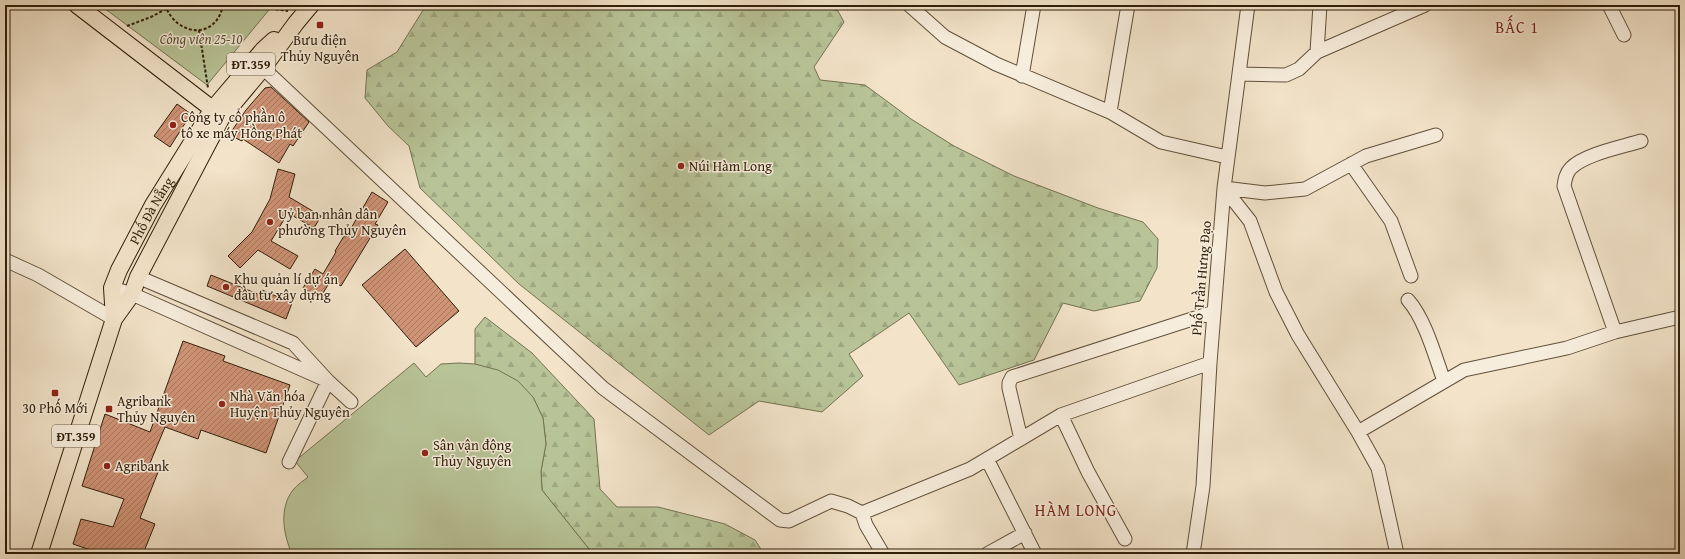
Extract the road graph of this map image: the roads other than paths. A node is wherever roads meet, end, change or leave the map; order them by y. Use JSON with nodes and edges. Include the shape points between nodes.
{"nodes":[{"id":1,"x":77,"y":5,"type":"edge"},
{"id":2,"x":909,"y":5,"type":"edge"},
{"id":3,"x":1034,"y":5,"type":"edge"},
{"id":4,"x":1128,"y":5,"type":"edge"},
{"id":5,"x":1248,"y":5,"type":"edge"},
{"id":6,"x":1320,"y":5,"type":"edge"},
{"id":7,"x":1425,"y":5,"type":"edge"},
{"id":8,"x":1609,"y":5,"type":"edge"},
{"id":9,"x":303,"y":13,"type":"edge"},
{"id":10,"x":1624,"y":35,"type":"dead end"},
{"id":11,"x":1317,"y":52,"type":"junction"},
{"id":12,"x":263,"y":68,"type":"junction"},
{"id":13,"x":1239,"y":74,"type":"junction"},
{"id":14,"x":1022,"y":76,"type":"junction"},
{"id":15,"x":1110,"y":112,"type":"junction"},
{"id":16,"x":217,"y":114,"type":"junction"},
{"id":17,"x":1436,"y":135,"type":"dead end"},
{"id":18,"x":1641,"y":141,"type":"dead end"},
{"id":19,"x":1227,"y":158,"type":"junction"},
{"id":20,"x":1351,"y":164,"type":"junction"},
{"id":21,"x":1224,"y":188,"type":"junction"},
{"id":22,"x":5,"y":260,"type":"edge"},
{"id":23,"x":1411,"y":276,"type":"dead end"},
{"id":24,"x":138,"y":277,"type":"junction"},
{"id":25,"x":112,"y":288,"type":"junction"},
{"id":26,"x":132,"y":294,"type":"junction"},
{"id":27,"x":1408,"y":300,"type":"dead end"},
{"id":28,"x":1214,"y":312,"type":"junction"},
{"id":29,"x":1680,"y":317,"type":"edge"},
{"id":30,"x":114,"y":319,"type":"junction"},
{"id":31,"x":241,"y":321,"type":"junction"},
{"id":32,"x":1615,"y":332,"type":"junction"},
{"id":33,"x":233,"y":339,"type":"junction"},
{"id":34,"x":1210,"y":363,"type":"junction"},
{"id":35,"x":328,"y":381,"type":"junction"},
{"id":36,"x":1444,"y":381,"type":"junction"},
{"id":37,"x":351,"y":402,"type":"dead end"},
{"id":38,"x":1061,"y":416,"type":"junction"},
{"id":39,"x":1358,"y":432,"type":"junction"},
{"id":40,"x":1021,"y":439,"type":"junction"},
{"id":41,"x":987,"y":459,"type":"junction"},
{"id":42,"x":289,"y":462,"type":"dead end"},
{"id":43,"x":862,"y":513,"type":"junction"},
{"id":44,"x":1025,"y":533,"type":"junction"},
{"id":45,"x":1125,"y":539,"type":"dead end"},
{"id":46,"x":39,"y":554,"type":"edge"},
{"id":47,"x":883,"y":554,"type":"edge"},
{"id":48,"x":987,"y":554,"type":"edge"},
{"id":49,"x":1035,"y":554,"type":"edge"},
{"id":50,"x":1193,"y":554,"type":"edge"},
{"id":51,"x":1397,"y":554,"type":"edge"}],
"edges":[{"from":1,"to":16,"type":"main road"},
{"from":2,"to":14,"type":"street","via":[[945,38]]},
{"from":3,"to":14,"type":"street"},
{"from":4,"to":15,"type":"street"},
{"from":5,"to":13,"type":"street","name":"Phố Trần Hưng Đạo"},
{"from":6,"to":11,"type":"street"},
{"from":7,"to":11,"type":"street"},
{"from":8,"to":10,"type":"street"},
{"from":9,"to":12,"type":"main road","number":"ĐT.359"},
{"from":9,"to":16,"type":"main road","number":"ĐT.359","via":[[263,50]]},
{"from":11,"to":13,"type":"street","via":[[1299,69],[1286,75]]},
{"from":12,"to":16,"type":"main road","number":"ĐT.359"},
{"from":12,"to":43,"type":"street","via":[[603,388],[765,510],[780,520],[789,521],[831,501]]},
{"from":13,"to":19,"type":"street","name":"Phố Trần Hưng Đạo"},
{"from":14,"to":15,"type":"street"},
{"from":15,"to":19,"type":"street","via":[[1161,142]]},
{"from":16,"to":24,"type":"main road","name":"Phố Đà Nẵng","number":"ĐT.359"},
{"from":16,"to":25,"type":"main road","name":"Phố Đà Nẵng","number":"ĐT.359","via":[[153,206]]},
{"from":17,"to":20,"type":"street","via":[[1383,149]]},
{"from":18,"to":32,"type":"street","via":[[1590,157],[1572,167],[1566,175],[1564,186]]},
{"from":19,"to":21,"type":"street","name":"Phố Trần Hưng Đạo"},
{"from":20,"to":21,"type":"street","via":[[1305,189],[1265,193]]},
{"from":20,"to":23,"type":"street","via":[[1391,221]]},
{"from":21,"to":28,"type":"street","name":"Phố Trần Hưng Đạo"},
{"from":21,"to":39,"type":"street","via":[[1250,221],[1276,292],[1298,335]]},
{"from":22,"to":30,"type":"street","via":[[38,275]]},
{"from":24,"to":26,"type":"main road","name":"Phố Đà Nẵng","number":"ĐT.359"},
{"from":24,"to":31,"type":"street"},
{"from":25,"to":26,"type":"street"},
{"from":25,"to":30,"type":"main road","name":"Phố Đà Nẵng","number":"ĐT.359"},
{"from":26,"to":30,"type":"main road","name":"Phố Đà Nẵng","number":"ĐT.359"},
{"from":26,"to":33,"type":"street"},
{"from":27,"to":36,"type":"street","via":[[1420,318]]},
{"from":28,"to":34,"type":"street","name":"Phố Trần Hưng Đạo"},
{"from":28,"to":40,"type":"street","via":[[1012,377],[1009,388]]},
{"from":29,"to":32,"type":"street"},
{"from":30,"to":46,"type":"main road","name":"Phố Đà Nẵng","number":"ĐT.359"},
{"from":31,"to":33,"type":"street"},
{"from":31,"to":35,"type":"street","via":[[293,343]]},
{"from":32,"to":36,"type":"street","via":[[1566,348],[1464,370]]},
{"from":33,"to":35,"type":"street"},
{"from":34,"to":38,"type":"street"},
{"from":34,"to":50,"type":"street","name":"Phố Trần Hưng Đạo","via":[[1203,486]]},
{"from":35,"to":37,"type":"street"},
{"from":35,"to":42,"type":"street"},
{"from":36,"to":39,"type":"street"},
{"from":38,"to":40,"type":"street"},
{"from":38,"to":45,"type":"street"},
{"from":39,"to":51,"type":"street","via":[[1378,468]]},
{"from":40,"to":41,"type":"street"},
{"from":41,"to":43,"type":"street","via":[[970,469]]},
{"from":41,"to":44,"type":"street"},
{"from":43,"to":47,"type":"street"},
{"from":44,"to":48,"type":"street"},
{"from":44,"to":49,"type":"street"}]}
